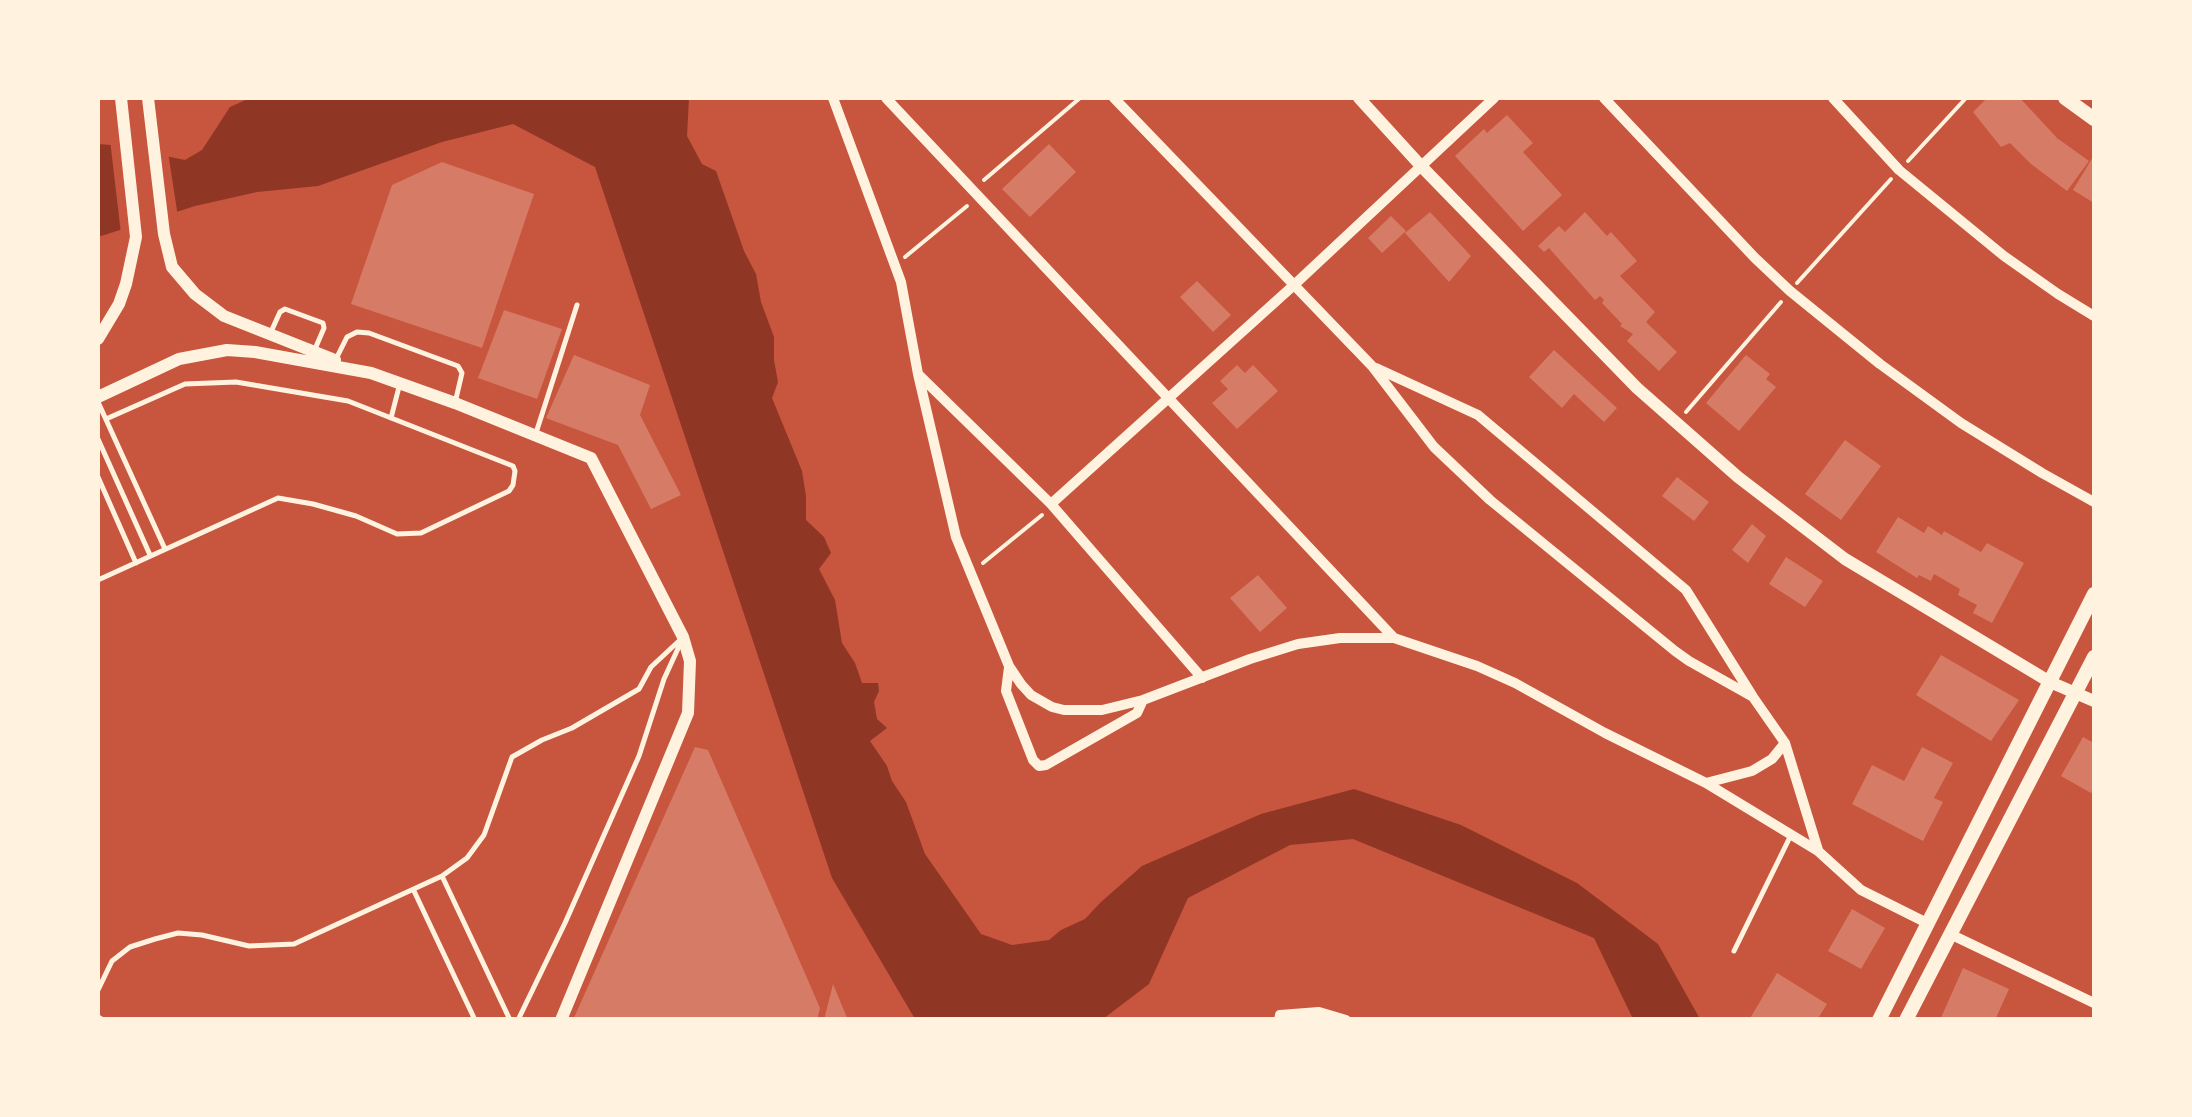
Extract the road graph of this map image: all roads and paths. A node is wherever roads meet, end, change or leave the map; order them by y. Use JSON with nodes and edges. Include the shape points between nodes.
{"nodes":[{"id":1,"x":120,"y":98,"type":"edge"},
{"id":2,"x":148,"y":98,"type":"edge"},
{"id":3,"x":832,"y":98,"type":"edge"},
{"id":4,"x":886,"y":98,"type":"edge"},
{"id":5,"x":1080,"y":98,"type":"edge"},
{"id":6,"x":1114,"y":98,"type":"edge"},
{"id":7,"x":1359,"y":98,"type":"edge"},
{"id":8,"x":1494,"y":98,"type":"edge"},
{"id":9,"x":1604,"y":98,"type":"edge"},
{"id":10,"x":1833,"y":98,"type":"edge"},
{"id":11,"x":1966,"y":98,"type":"edge"},
{"id":12,"x":2064,"y":98,"type":"edge"},
{"id":13,"x":2094,"y":119,"type":"edge"},
{"id":14,"x":1421,"y":166,"type":"junction"},
{"id":15,"x":1899,"y":170,"type":"junction"},
{"id":16,"x":976,"y":193,"type":"junction"},
{"id":17,"x":894,"y":265,"type":"junction"},
{"id":18,"x":1294,"y":285,"type":"junction"},
{"id":19,"x":1790,"y":291,"type":"junction"},
{"id":20,"x":577,"y":306,"type":"dead end"},
{"id":21,"x":2094,"y":316,"type":"edge"},
{"id":22,"x":269,"y":335,"type":"junction"},
{"id":23,"x":98,"y":340,"type":"edge"},
{"id":24,"x":314,"y":352,"type":"junction"},
{"id":25,"x":336,"y":360,"type":"junction"},
{"id":26,"x":1372,"y":366,"type":"junction"},
{"id":27,"x":371,"y":373,"type":"junction"},
{"id":28,"x":918,"y":374,"type":"junction"},
{"id":29,"x":400,"y":384,"type":"junction"},
{"id":30,"x":98,"y":399,"type":"edge"},
{"id":31,"x":1170,"y":399,"type":"junction"},
{"id":32,"x":455,"y":403,"type":"junction"},
{"id":33,"x":391,"y":418,"type":"junction"},
{"id":34,"x":106,"y":419,"type":"junction"},
{"id":35,"x":1676,"y":423,"type":"junction"},
{"id":36,"x":536,"y":436,"type":"junction"},
{"id":37,"x":98,"y":439,"type":"edge"},
{"id":38,"x":98,"y":477,"type":"edge"},
{"id":39,"x":2094,"y":502,"type":"edge"},
{"id":40,"x":1051,"y":504,"type":"junction"},
{"id":41,"x":165,"y":549,"type":"junction"},
{"id":42,"x":150,"y":556,"type":"junction"},
{"id":43,"x":136,"y":562,"type":"junction"},
{"id":44,"x":970,"y":573,"type":"junction"},
{"id":45,"x":98,"y":580,"type":"edge"},
{"id":46,"x":2094,"y":594,"type":"edge"},
{"id":47,"x":683,"y":637,"type":"junction"},
{"id":48,"x":1394,"y":638,"type":"junction"},
{"id":49,"x":2094,"y":657,"type":"edge"},
{"id":50,"x":1009,"y":666,"type":"junction"},
{"id":51,"x":1202,"y":678,"type":"junction"},
{"id":52,"x":2050,"y":682,"type":"junction"},
{"id":53,"x":2077,"y":693,"type":"junction"},
{"id":54,"x":1753,"y":697,"type":"junction"},
{"id":55,"x":1144,"y":700,"type":"junction"},
{"id":56,"x":2094,"y":702,"type":"edge"},
{"id":57,"x":1785,"y":743,"type":"junction"},
{"id":58,"x":1706,"y":783,"type":"junction"},
{"id":59,"x":1792,"y":834,"type":"junction"},
{"id":60,"x":1818,"y":851,"type":"junction"},
{"id":61,"x":442,"y":876,"type":"junction"},
{"id":62,"x":414,"y":890,"type":"junction"},
{"id":63,"x":1927,"y":923,"type":"junction"},
{"id":64,"x":1950,"y":934,"type":"junction"},
{"id":65,"x":1734,"y":950,"type":"dead end"},
{"id":66,"x":98,"y":990,"type":"edge"},
{"id":67,"x":2094,"y":1003,"type":"edge"},
{"id":68,"x":474,"y":1020,"type":"edge"},
{"id":69,"x":510,"y":1020,"type":"edge"},
{"id":70,"x":518,"y":1020,"type":"edge"},
{"id":71,"x":561,"y":1020,"type":"edge"},
{"id":72,"x":1279,"y":1020,"type":"edge"},
{"id":73,"x":1346,"y":1020,"type":"edge"},
{"id":74,"x":1879,"y":1020,"type":"edge"},
{"id":75,"x":1906,"y":1020,"type":"edge"}],
"edges":[{"from":1,"to":23,"type":"street","via":[[136,237],[119,304]]},
{"from":2,"to":22,"type":"street","via":[[172,267],[224,316]]},
{"from":3,"to":17,"type":"street"},
{"from":4,"to":16,"type":"street"},
{"from":5,"to":16,"type":"path"},
{"from":6,"to":18,"type":"street"},
{"from":7,"to":14,"type":"street"},
{"from":8,"to":14,"type":"street"},
{"from":9,"to":19,"type":"street"},
{"from":10,"to":15,"type":"street"},
{"from":11,"to":15,"type":"path"},
{"from":12,"to":13,"type":"main road"},
{"from":14,"to":18,"type":"street"},
{"from":14,"to":35,"type":"street"},
{"from":15,"to":19,"type":"path"},
{"from":15,"to":21,"type":"street","via":[[2004,256]]},
{"from":16,"to":17,"type":"path"},
{"from":16,"to":31,"type":"street"},
{"from":17,"to":28,"type":"street"},
{"from":18,"to":26,"type":"street"},
{"from":18,"to":31,"type":"street"},
{"from":19,"to":35,"type":"path"},
{"from":19,"to":39,"type":"street","via":[[1961,423]]},
{"from":20,"to":36,"type":"lane"},
{"from":22,"to":24,"type":"street"},
{"from":22,"to":24,"type":"lane","via":[[282,310],[298,314],[324,326]]},
{"from":24,"to":25,"type":"street"},
{"from":25,"to":27,"type":"street"},
{"from":25,"to":32,"type":"lane","via":[[347,337],[368,333],[458,366]]},
{"from":26,"to":54,"type":"street","via":[[1434,446],[1490,500],[1674,650]]},
{"from":26,"to":54,"type":"street","via":[[1478,415],[1686,590]]},
{"from":27,"to":29,"type":"street"},
{"from":27,"to":30,"type":"street","via":[[227,350],[179,359]]},
{"from":28,"to":40,"type":"street"},
{"from":28,"to":44,"type":"street"},
{"from":29,"to":32,"type":"street"},
{"from":29,"to":33,"type":"lane"},
{"from":30,"to":34,"type":"lane"},
{"from":31,"to":40,"type":"street"},
{"from":31,"to":48,"type":"street"},
{"from":32,"to":36,"type":"street"},
{"from":33,"to":34,"type":"lane","via":[[348,402],[236,382],[185,384]]},
{"from":33,"to":41,"type":"lane","via":[[513,466],[512,486],[421,532],[397,534],[356,516],[278,498]]},
{"from":34,"to":41,"type":"lane"},
{"from":35,"to":52,"type":"street","via":[[1844,560]]},
{"from":36,"to":47,"type":"street","via":[[591,458]]},
{"from":37,"to":42,"type":"lane"},
{"from":38,"to":43,"type":"lane"},
{"from":40,"to":44,"type":"path"},
{"from":40,"to":51,"type":"street"},
{"from":41,"to":42,"type":"lane"},
{"from":42,"to":43,"type":"lane"},
{"from":43,"to":45,"type":"lane"},
{"from":44,"to":50,"type":"street"},
{"from":46,"to":52,"type":"main road"},
{"from":47,"to":61,"type":"lane","via":[[639,688],[512,757],[484,835]]},
{"from":47,"to":70,"type":"lane","via":[[638,756]]},
{"from":47,"to":71,"type":"street","via":[[690,660],[688,713]]},
{"from":48,"to":51,"type":"street","via":[[1298,644]]},
{"from":48,"to":58,"type":"street","via":[[1516,682]]},
{"from":49,"to":53,"type":"main road"},
{"from":50,"to":55,"type":"street","via":[[1031,695],[1064,710]]},
{"from":50,"to":55,"type":"street","via":[[1006,691],[1039,766],[1138,713]]},
{"from":51,"to":55,"type":"street"},
{"from":52,"to":53,"type":"street"},
{"from":52,"to":63,"type":"main road"},
{"from":53,"to":56,"type":"street"},
{"from":53,"to":64,"type":"main road"},
{"from":54,"to":57,"type":"street"},
{"from":57,"to":58,"type":"street","via":[[1752,771]]},
{"from":57,"to":60,"type":"street"},
{"from":58,"to":59,"type":"street"},
{"from":59,"to":60,"type":"street"},
{"from":59,"to":65,"type":"lane"},
{"from":60,"to":63,"type":"street","via":[[1860,890]]},
{"from":61,"to":62,"type":"lane"},
{"from":61,"to":69,"type":"lane"},
{"from":62,"to":66,"type":"lane","via":[[294,944],[156,938],[112,960]]},
{"from":62,"to":68,"type":"lane"},
{"from":63,"to":74,"type":"main road"},
{"from":64,"to":67,"type":"street"},
{"from":64,"to":75,"type":"main road"},
{"from":72,"to":73,"type":"street","via":[[1319,1012]]}]}
